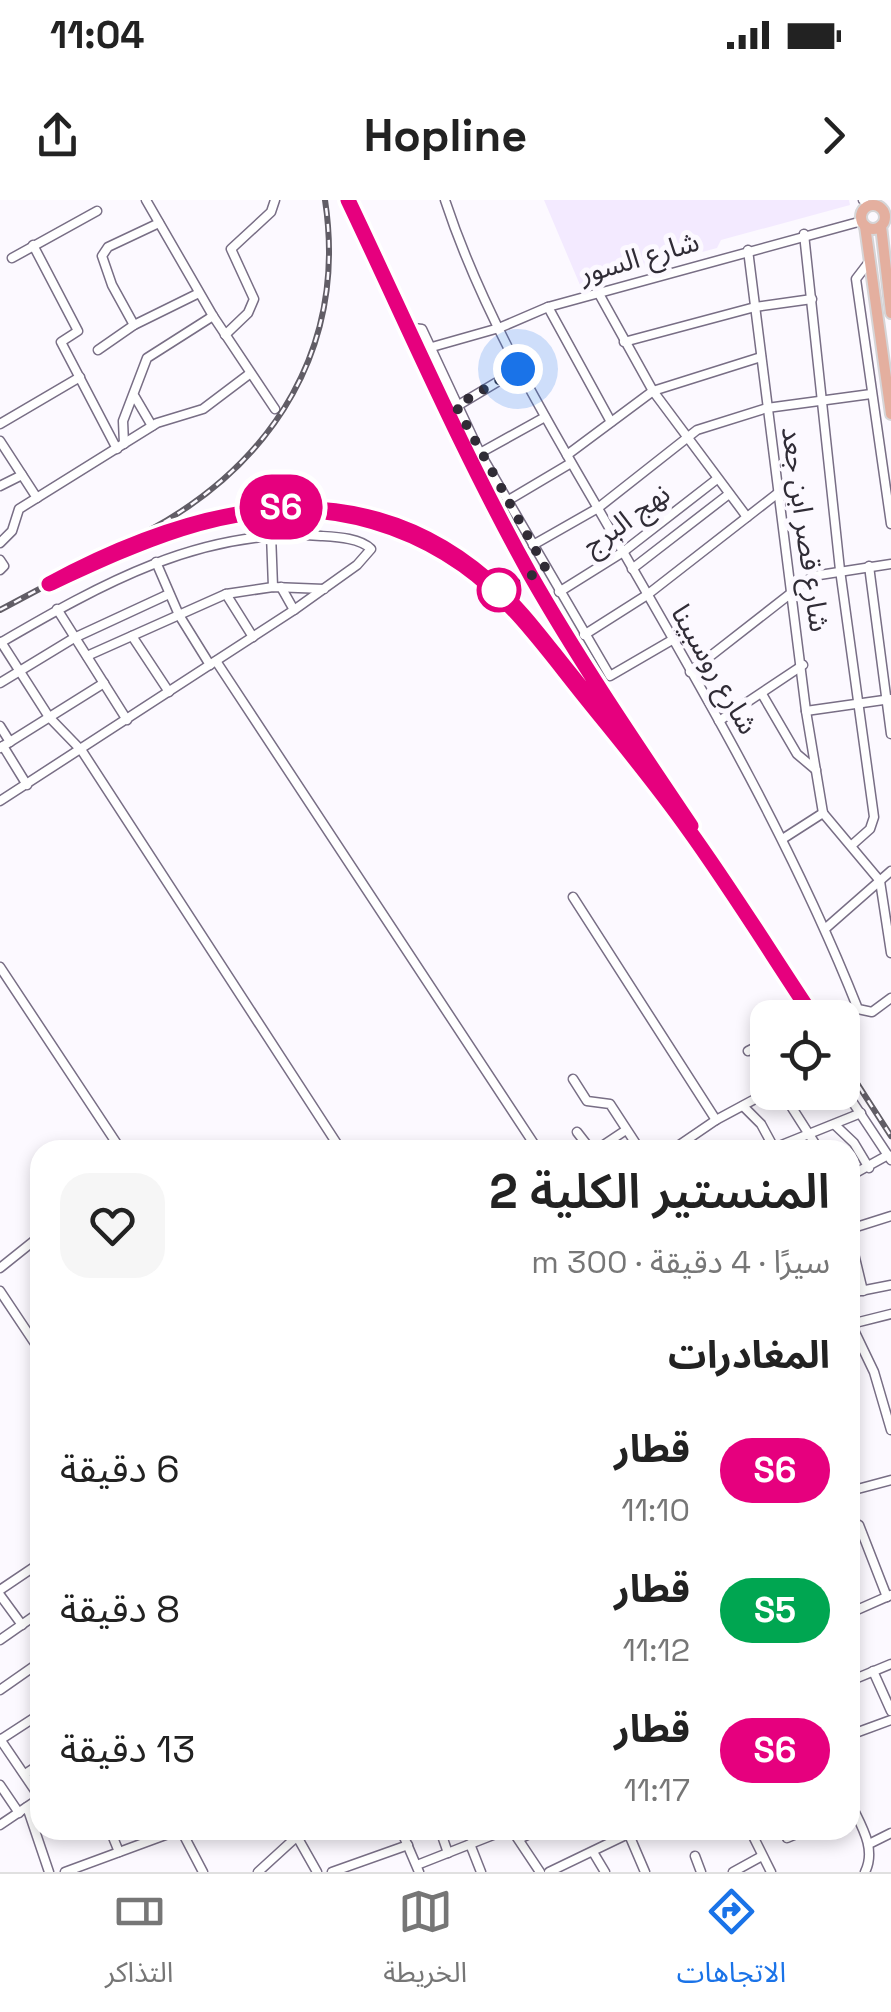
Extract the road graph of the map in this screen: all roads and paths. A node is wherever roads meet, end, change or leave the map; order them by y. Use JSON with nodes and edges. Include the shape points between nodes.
{"nodes":[{"id":1,"x":146,"y":200,"type":"edge"},
{"id":2,"x":274,"y":200,"type":"edge"},
{"id":3,"x":445,"y":200,"type":"edge"},
{"id":4,"x":882,"y":207,"type":"edge"},
{"id":5,"x":864,"y":209,"type":"edge"},
{"id":6,"x":97,"y":211,"type":"dead end"},
{"id":7,"x":160,"y":223,"type":"junction"},
{"id":8,"x":885,"y":223,"type":"edge"},
{"id":9,"x":804,"y":234,"type":"junction"},
{"id":10,"x":33,"y":245,"type":"junction"},
{"id":11,"x":748,"y":250,"type":"junction"},
{"id":12,"x":12,"y":258,"type":"dead end"},
{"id":13,"x":869,"y":262,"type":"junction"},
{"id":14,"x":598,"y":292,"type":"junction"},
{"id":15,"x":198,"y":293,"type":"junction"},
{"id":16,"x":812,"y":299,"type":"junction"},
{"id":17,"x":548,"y":307,"type":"junction"},
{"id":18,"x":754,"y":307,"type":"junction"},
{"id":19,"x":891,"y":313,"type":"edge"},
{"id":20,"x":212,"y":316,"type":"junction"},
{"id":21,"x":134,"y":325,"type":"junction"},
{"id":22,"x":413,"y":328,"type":"dead end"},
{"id":23,"x":498,"y":328,"type":"junction"},
{"id":24,"x":225,"y":336,"type":"junction"},
{"id":25,"x":624,"y":342,"type":"junction"},
{"id":26,"x":432,"y":347,"type":"junction"},
{"id":27,"x":98,"y":350,"type":"dead end"},
{"id":28,"x":762,"y":357,"type":"junction"},
{"id":29,"x":518,"y":369,"type":"junction"},
{"id":30,"x":248,"y":374,"type":"junction"},
{"id":31,"x":80,"y":377,"type":"junction"},
{"id":32,"x":888,"y":378,"type":"edge"},
{"id":33,"x":653,"y":390,"type":"junction"},
{"id":34,"x":870,"y":394,"type":"junction"},
{"id":35,"x":135,"y":397,"type":"junction"},
{"id":36,"x":823,"y":402,"type":"junction"},
{"id":37,"x":456,"y":406,"type":"junction"},
{"id":38,"x":767,"y":408,"type":"junction"},
{"id":39,"x":275,"y":409,"type":"dead end"},
{"id":40,"x":891,"y":414,"type":"edge"},
{"id":41,"x":545,"y":417,"type":"junction"},
{"id":42,"x":611,"y":422,"type":"junction"},
{"id":43,"x":0,"y":424,"type":"edge"},
{"id":44,"x":152,"y":426,"type":"junction"},
{"id":45,"x":685,"y":437,"type":"junction"},
{"id":46,"x":0,"y":442,"type":"edge"},
{"id":47,"x":120,"y":446,"type":"junction"},
{"id":48,"x":480,"y":453,"type":"junction"},
{"id":49,"x":569,"y":459,"type":"junction"},
{"id":50,"x":22,"y":476,"type":"junction"},
{"id":51,"x":717,"y":478,"type":"junction"},
{"id":52,"x":0,"y":486,"type":"edge"},
{"id":53,"x":778,"y":493,"type":"junction"},
{"id":54,"x":729,"y":494,"type":"junction"},
{"id":55,"x":37,"y":498,"type":"junction"},
{"id":56,"x":506,"y":501,"type":"junction"},
{"id":57,"x":598,"y":508,"type":"junction"},
{"id":58,"x":746,"y":517,"type":"junction"},
{"id":59,"x":891,"y":524,"type":"edge"},
{"id":60,"x":271,"y":534,"type":"junction"},
{"id":61,"x":0,"y":543,"type":"edge"},
{"id":62,"x":533,"y":546,"type":"junction"},
{"id":63,"x":622,"y":552,"type":"junction"},
{"id":64,"x":0,"y":560,"type":"edge"},
{"id":65,"x":156,"y":562,"type":"junction"},
{"id":66,"x":891,"y":564,"type":"edge"},
{"id":67,"x":869,"y":566,"type":"junction"},
{"id":68,"x":632,"y":569,"type":"junction"},
{"id":69,"x":0,"y":570,"type":"edge"},
{"id":70,"x":840,"y":570,"type":"junction"},
{"id":71,"x":277,"y":587,"type":"junction"},
{"id":72,"x":324,"y":590,"type":"junction"},
{"id":73,"x":559,"y":592,"type":"junction"},
{"id":74,"x":790,"y":592,"type":"junction"},
{"id":75,"x":169,"y":594,"type":"junction"},
{"id":76,"x":226,"y":594,"type":"junction"},
{"id":77,"x":647,"y":596,"type":"junction"},
{"id":78,"x":57,"y":610,"type":"junction"},
{"id":79,"x":294,"y":610,"type":"junction"},
{"id":80,"x":178,"y":614,"type":"junction"},
{"id":81,"x":584,"y":634,"type":"junction"},
{"id":82,"x":132,"y":636,"type":"junction"},
{"id":83,"x":252,"y":637,"type":"junction"},
{"id":84,"x":74,"y":638,"type":"junction"},
{"id":85,"x":672,"y":640,"type":"junction"},
{"id":86,"x":1,"y":642,"type":"edge"},
{"id":87,"x":87,"y":656,"type":"junction"},
{"id":88,"x":213,"y":663,"type":"junction"},
{"id":89,"x":802,"y":665,"type":"junction"},
{"id":90,"x":20,"y":672,"type":"junction"},
{"id":91,"x":690,"y":672,"type":"junction"},
{"id":92,"x":104,"y":683,"type":"junction"},
{"id":93,"x":0,"y":684,"type":"edge"},
{"id":94,"x":170,"y":692,"type":"junction"},
{"id":95,"x":762,"y":694,"type":"junction"},
{"id":96,"x":888,"y":699,"type":"edge"},
{"id":97,"x":857,"y":703,"type":"junction"},
{"id":98,"x":806,"y":711,"type":"junction"},
{"id":99,"x":49,"y":717,"type":"junction"},
{"id":100,"x":127,"y":720,"type":"junction"},
{"id":101,"x":719,"y":721,"type":"junction"},
{"id":102,"x":0,"y":726,"type":"edge"},
{"id":103,"x":891,"y":734,"type":"edge"},
{"id":104,"x":4,"y":745,"type":"edge"},
{"id":105,"x":82,"y":751,"type":"junction"},
{"id":106,"x":816,"y":770,"type":"junction"},
{"id":107,"x":27,"y":785,"type":"junction"},
{"id":108,"x":0,"y":801,"type":"edge"},
{"id":109,"x":823,"y":813,"type":"junction"},
{"id":110,"x":784,"y":838,"type":"junction"},
{"id":111,"x":852,"y":845,"type":"junction"},
{"id":112,"x":891,"y":871,"type":"edge"},
{"id":113,"x":880,"y":881,"type":"junction"},
{"id":114,"x":573,"y":897,"type":"dead end"},
{"id":115,"x":826,"y":928,"type":"junction"},
{"id":116,"x":891,"y":952,"type":"edge"},
{"id":117,"x":0,"y":967,"type":"edge"},
{"id":118,"x":891,"y":998,"type":"edge"},
{"id":119,"x":574,"y":1079,"type":"dead end"},
{"id":120,"x":750,"y":1102,"type":"edge"},
{"id":121,"x":743,"y":1106,"type":"junction"},
{"id":122,"x":793,"y":1110,"type":"edge"},
{"id":123,"x":858,"y":1110,"type":"edge"},
{"id":124,"x":860,"y":1113,"type":"junction"},
{"id":125,"x":716,"y":1120,"type":"junction"},
{"id":126,"x":835,"y":1125,"type":"junction"},
{"id":127,"x":626,"y":1130,"type":"junction"},
{"id":128,"x":577,"y":1132,"type":"dead end"},
{"id":129,"x":808,"y":1136,"type":"junction"},
{"id":130,"x":114,"y":1140,"type":"edge"},
{"id":131,"x":335,"y":1140,"type":"edge"},
{"id":132,"x":531,"y":1140,"type":"edge"},
{"id":133,"x":585,"y":1140,"type":"edge"},
{"id":134,"x":610,"y":1140,"type":"edge"},
{"id":135,"x":633,"y":1140,"type":"edge"},
{"id":136,"x":694,"y":1140,"type":"edge"},
{"id":137,"x":770,"y":1140,"type":"edge"},
{"id":138,"x":797,"y":1140,"type":"edge"},
{"id":139,"x":811,"y":1140,"type":"edge"},
{"id":140,"x":851,"y":1140,"type":"edge"},
{"id":141,"x":860,"y":1153,"type":"edge"},
{"id":142,"x":890,"y":1158,"type":"edge"},
{"id":143,"x":869,"y":1168,"type":"junction"},
{"id":144,"x":860,"y":1172,"type":"edge"},
{"id":145,"x":891,"y":1216,"type":"edge"},
{"id":146,"x":860,"y":1226,"type":"edge"},
{"id":147,"x":30,"y":1244,"type":"edge"},
{"id":148,"x":0,"y":1268,"type":"edge"},
{"id":149,"x":860,"y":1278,"type":"edge"},
{"id":150,"x":891,"y":1285,"type":"edge"},
{"id":151,"x":863,"y":1290,"type":"junction"},
{"id":152,"x":0,"y":1291,"type":"edge"},
{"id":153,"x":860,"y":1291,"type":"edge"},
{"id":154,"x":891,"y":1314,"type":"edge"},
{"id":155,"x":860,"y":1321,"type":"edge"},
{"id":156,"x":30,"y":1336,"type":"edge"},
{"id":157,"x":860,"y":1351,"type":"edge"},
{"id":158,"x":891,"y":1430,"type":"edge"},
{"id":159,"x":891,"y":1480,"type":"edge"},
{"id":160,"x":860,"y":1488,"type":"edge"},
{"id":161,"x":860,"y":1527,"type":"edge"},
{"id":162,"x":30,"y":1570,"type":"edge"},
{"id":163,"x":0,"y":1590,"type":"edge"},
{"id":164,"x":889,"y":1596,"type":"edge"},
{"id":165,"x":860,"y":1608,"type":"edge"},
{"id":166,"x":30,"y":1619,"type":"edge"},
{"id":167,"x":22,"y":1625,"type":"junction"},
{"id":168,"x":0,"y":1640,"type":"edge"},
{"id":169,"x":891,"y":1664,"type":"edge"},
{"id":170,"x":30,"y":1668,"type":"edge"},
{"id":171,"x":874,"y":1671,"type":"junction"},
{"id":172,"x":860,"y":1677,"type":"edge"},
{"id":173,"x":2,"y":1685,"type":"edge"},
{"id":174,"x":891,"y":1711,"type":"edge"},
{"id":175,"x":30,"y":1720,"type":"edge"},
{"id":176,"x":891,"y":1720,"type":"edge"},
{"id":177,"x":860,"y":1732,"type":"edge"},
{"id":178,"x":0,"y":1740,"type":"edge"},
{"id":179,"x":30,"y":1771,"type":"edge"},
{"id":180,"x":25,"y":1774,"type":"junction"},
{"id":181,"x":30,"y":1782,"type":"edge"},
{"id":182,"x":0,"y":1784,"type":"edge"},
{"id":183,"x":30,"y":1805,"type":"edge"},
{"id":184,"x":23,"y":1810,"type":"junction"},
{"id":185,"x":0,"y":1825,"type":"edge"},
{"id":186,"x":30,"y":1827,"type":"edge"},
{"id":187,"x":860,"y":1827,"type":"edge"},
{"id":188,"x":891,"y":1833,"type":"edge"},
{"id":189,"x":35,"y":1840,"type":"edge"},
{"id":190,"x":114,"y":1840,"type":"edge"},
{"id":191,"x":152,"y":1840,"type":"edge"},
{"id":192,"x":185,"y":1840,"type":"edge"},
{"id":193,"x":289,"y":1840,"type":"edge"},
{"id":194,"x":302,"y":1840,"type":"edge"},
{"id":195,"x":406,"y":1840,"type":"edge"},
{"id":196,"x":443,"y":1840,"type":"edge"},
{"id":197,"x":481,"y":1840,"type":"edge"},
{"id":198,"x":519,"y":1840,"type":"edge"},
{"id":199,"x":613,"y":1840,"type":"edge"},
{"id":200,"x":631,"y":1840,"type":"edge"},
{"id":201,"x":755,"y":1840,"type":"edge"},
{"id":202,"x":408,"y":1844,"type":"junction"},
{"id":203,"x":470,"y":1844,"type":"junction"},
{"id":204,"x":868,"y":1844,"type":"junction"},
{"id":205,"x":119,"y":1852,"type":"junction"},
{"id":206,"x":593,"y":1852,"type":"junction"},
{"id":207,"x":448,"y":1853,"type":"junction"},
{"id":208,"x":695,"y":1856,"type":"dead end"},
{"id":209,"x":762,"y":1856,"type":"junction"},
{"id":210,"x":418,"y":1868,"type":"edge"},
{"id":211,"x":199,"y":1871,"type":"edge"},
{"id":212,"x":48,"y":1872,"type":"edge"},
{"id":213,"x":65,"y":1872,"type":"edge"},
{"id":214,"x":258,"y":1872,"type":"edge"},
{"id":215,"x":317,"y":1872,"type":"edge"},
{"id":216,"x":332,"y":1872,"type":"edge"},
{"id":217,"x":481,"y":1872,"type":"edge"},
{"id":218,"x":540,"y":1872,"type":"edge"},
{"id":219,"x":549,"y":1872,"type":"edge"},
{"id":220,"x":605,"y":1872,"type":"edge"},
{"id":221,"x":645,"y":1872,"type":"edge"},
{"id":222,"x":701,"y":1872,"type":"edge"},
{"id":223,"x":733,"y":1872,"type":"edge"},
{"id":224,"x":770,"y":1872,"type":"edge"},
{"id":225,"x":865,"y":1872,"type":"edge"}],
"edges":[{"from":1,"to":7,"type":"street"},
{"from":2,"to":24,"type":"street","via":[[271,212],[231,249],[254,298]]},
{"from":3,"to":23,"type":"street","name":"شارع روسبينا"},
{"from":4,"to":5,"type":"main road"},
{"from":4,"to":8,"type":"main road"},
{"from":5,"to":8,"type":"main road"},
{"from":5,"to":9,"type":"street","name":"شارع السور"},
{"from":5,"to":13,"type":"main road"},
{"from":6,"to":10,"type":"street"},
{"from":7,"to":15,"type":"street"},
{"from":7,"to":21,"type":"street","via":[[102,256]]},
{"from":8,"to":19,"type":"main road"},
{"from":9,"to":11,"type":"street","name":"شارع السور"},
{"from":9,"to":16,"type":"street"},
{"from":10,"to":12,"type":"street"},
{"from":10,"to":31,"type":"street","via":[[70,309],[78,332],[61,342]]},
{"from":11,"to":14,"type":"street","name":"شارع السور"},
{"from":11,"to":18,"type":"street","name":"شارع قصر ابن جعد"},
{"from":13,"to":32,"type":"main road"},
{"from":13,"to":34,"type":"street","via":[[856,279]]},
{"from":14,"to":17,"type":"street","name":"شارع السور"},
{"from":14,"to":25,"type":"street"},
{"from":15,"to":20,"type":"street"},
{"from":15,"to":21,"type":"street"},
{"from":16,"to":18,"type":"street"},
{"from":16,"to":36,"type":"street"},
{"from":17,"to":23,"type":"street","name":"شارع السور"},
{"from":17,"to":42,"type":"street"},
{"from":18,"to":25,"type":"street"},
{"from":18,"to":28,"type":"street","name":"شارع قصر ابن جعد"},
{"from":20,"to":24,"type":"street"},
{"from":20,"to":35,"type":"street","via":[[147,358]]},
{"from":21,"to":27,"type":"street"},
{"from":22,"to":26,"type":"street","via":[[422,328]]},
{"from":23,"to":26,"type":"street","name":"شارع السور"},
{"from":23,"to":29,"type":"street","name":"شارع روسبينا"},
{"from":24,"to":30,"type":"street"},
{"from":25,"to":33,"type":"street"},
{"from":26,"to":37,"type":"street"},
{"from":28,"to":33,"type":"street"},
{"from":28,"to":38,"type":"street","name":"شارع قصر ابن جعد"},
{"from":29,"to":37,"type":"street"},
{"from":29,"to":41,"type":"street","name":"شارع روسبينا"},
{"from":30,"to":39,"type":"street"},
{"from":30,"to":44,"type":"street","via":[[192,415]]},
{"from":31,"to":43,"type":"street"},
{"from":31,"to":47,"type":"street"},
{"from":32,"to":40,"type":"main road"},
{"from":33,"to":42,"type":"street"},
{"from":33,"to":45,"type":"street"},
{"from":34,"to":36,"type":"street"},
{"from":34,"to":59,"type":"street"},
{"from":35,"to":44,"type":"street"},
{"from":35,"to":47,"type":"street"},
{"from":36,"to":38,"type":"street"},
{"from":36,"to":70,"type":"street"},
{"from":37,"to":48,"type":"street"},
{"from":38,"to":45,"type":"street"},
{"from":38,"to":53,"type":"street","name":"شارع قصر ابن جعد"},
{"from":41,"to":48,"type":"street"},
{"from":41,"to":49,"type":"street","name":"شارع روسبينا"},
{"from":42,"to":49,"type":"street"},
{"from":44,"to":47,"type":"street"},
{"from":45,"to":51,"type":"street"},
{"from":45,"to":57,"type":"street"},
{"from":46,"to":50,"type":"street"},
{"from":47,"to":55,"type":"street"},
{"from":48,"to":56,"type":"street"},
{"from":49,"to":56,"type":"street"},
{"from":49,"to":57,"type":"street","name":"شارع روسبينا"},
{"from":50,"to":52,"type":"street"},
{"from":50,"to":55,"type":"street"},
{"from":51,"to":54,"type":"street"},
{"from":51,"to":63,"type":"street","name":"نهج البرج"},
{"from":53,"to":58,"type":"street"},
{"from":53,"to":74,"type":"street","name":"شارع قصر ابن جعد"},
{"from":54,"to":58,"type":"street"},
{"from":54,"to":68,"type":"street"},
{"from":55,"to":61,"type":"street","via":[[17,512]]},
{"from":56,"to":62,"type":"street"},
{"from":57,"to":62,"type":"street"},
{"from":57,"to":63,"type":"street","name":"شارع روسبينا"},
{"from":58,"to":77,"type":"street"},
{"from":60,"to":65,"type":"street"},
{"from":60,"to":71,"type":"street"},
{"from":60,"to":72,"type":"street","via":[[370,546]]},
{"from":62,"to":73,"type":"street"},
{"from":63,"to":68,"type":"street","name":"شارع روسبينا"},
{"from":63,"to":73,"type":"street","name":"نهج البرج"},
{"from":64,"to":69,"type":"street"},
{"from":65,"to":75,"type":"street"},
{"from":65,"to":78,"type":"street"},
{"from":66,"to":67,"type":"street"},
{"from":67,"to":70,"type":"street"},
{"from":67,"to":96,"type":"street"},
{"from":68,"to":77,"type":"street","name":"شارع روسبينا"},
{"from":70,"to":74,"type":"street","via":[[813,576]]},
{"from":70,"to":97,"type":"street"},
{"from":71,"to":72,"type":"street"},
{"from":71,"to":76,"type":"street"},
{"from":71,"to":79,"type":"street"},
{"from":72,"to":79,"type":"street"},
{"from":73,"to":81,"type":"street"},
{"from":74,"to":89,"type":"street","name":"شارع قصر ابن جعد"},
{"from":74,"to":91,"type":"street"},
{"from":75,"to":80,"type":"street"},
{"from":75,"to":84,"type":"street"},
{"from":76,"to":80,"type":"street"},
{"from":76,"to":83,"type":"street"},
{"from":77,"to":81,"type":"street"},
{"from":77,"to":85,"type":"street","name":"شارع روسبينا"},
{"from":78,"to":84,"type":"street"},
{"from":78,"to":86,"type":"street"},
{"from":79,"to":83,"type":"street"},
{"from":80,"to":82,"type":"street"},
{"from":80,"to":88,"type":"street"},
{"from":81,"to":85,"type":"street","via":[[610,676]]},
{"from":82,"to":87,"type":"street"},
{"from":82,"to":94,"type":"street"},
{"from":83,"to":88,"type":"street"},
{"from":84,"to":87,"type":"street"},
{"from":84,"to":90,"type":"street"},
{"from":85,"to":91,"type":"street","name":"شارع روسبينا"},
{"from":86,"to":90,"type":"street"},
{"from":87,"to":92,"type":"street"},
{"from":88,"to":94,"type":"street"},
{"from":88,"to":132,"type":"street"},
{"from":89,"to":95,"type":"street"},
{"from":89,"to":98,"type":"street","name":"شارع قصر ابن جعد"},
{"from":90,"to":93,"type":"street"},
{"from":90,"to":99,"type":"street"},
{"from":91,"to":101,"type":"street","name":"شارع روسبينا"},
{"from":92,"to":99,"type":"street"},
{"from":92,"to":100,"type":"street"},
{"from":94,"to":100,"type":"street"},
{"from":95,"to":101,"type":"street"},
{"from":95,"to":106,"type":"street","via":[[797,754]]},
{"from":96,"to":97,"type":"street"},
{"from":96,"to":103,"type":"street"},
{"from":97,"to":98,"type":"street"},
{"from":97,"to":111,"type":"street","via":[[874,817]]},
{"from":98,"to":106,"type":"street","name":"شارع قصر ابن جعد"},
{"from":99,"to":104,"type":"street"},
{"from":99,"to":105,"type":"street"},
{"from":100,"to":105,"type":"street"},
{"from":101,"to":110,"type":"street","name":"شارع روسبينا"},
{"from":102,"to":104,"type":"street"},
{"from":104,"to":107,"type":"street"},
{"from":105,"to":107,"type":"street"},
{"from":105,"to":131,"type":"street"},
{"from":106,"to":109,"type":"street","name":"شارع قصر ابن جعد"},
{"from":107,"to":108,"type":"street"},
{"from":109,"to":110,"type":"street"},
{"from":109,"to":111,"type":"street"},
{"from":110,"to":115,"type":"street","name":"شارع روسبينا"},
{"from":111,"to":113,"type":"street"},
{"from":112,"to":113,"type":"street"},
{"from":113,"to":115,"type":"street"},
{"from":113,"to":116,"type":"street"},
{"from":114,"to":125,"type":"street"},
{"from":115,"to":118,"type":"street","name":"شارع روسبينا","via":[[858,1009],[872,1012]]},
{"from":117,"to":130,"type":"street"},
{"from":119,"to":127,"type":"street","via":[[587,1101],[610,1104]]},
{"from":120,"to":121,"type":"street"},
{"from":121,"to":125,"type":"street"},
{"from":121,"to":137,"type":"street"},
{"from":122,"to":129,"type":"street"},
{"from":123,"to":124,"type":"street"},
{"from":124,"to":126,"type":"street"},
{"from":124,"to":142,"type":"street"},
{"from":125,"to":136,"type":"street"},
{"from":126,"to":129,"type":"street"},
{"from":126,"to":140,"type":"street"},
{"from":127,"to":134,"type":"street"},
{"from":127,"to":135,"type":"street"},
{"from":128,"to":133,"type":"street"},
{"from":129,"to":138,"type":"street"},
{"from":129,"to":139,"type":"street"},
{"from":141,"to":143,"type":"street"},
{"from":142,"to":143,"type":"street"},
{"from":143,"to":144,"type":"street"},
{"from":145,"to":146,"type":"street"},
{"from":147,"to":148,"type":"street"},
{"from":149,"to":151,"type":"street"},
{"from":150,"to":151,"type":"street"},
{"from":151,"to":153,"type":"street"},
{"from":152,"to":156,"type":"street"},
{"from":154,"to":155,"type":"street"},
{"from":157,"to":158,"type":"street","via":[[874,1372]]},
{"from":159,"to":160,"type":"street"},
{"from":161,"to":164,"type":"street"},
{"from":162,"to":163,"type":"street"},
{"from":163,"to":167,"type":"street"},
{"from":164,"to":165,"type":"street"},
{"from":166,"to":167,"type":"street"},
{"from":167,"to":168,"type":"street"},
{"from":169,"to":171,"type":"street"},
{"from":170,"to":173,"type":"street"},
{"from":171,"to":172,"type":"street"},
{"from":171,"to":174,"type":"street"},
{"from":175,"to":178,"type":"street"},
{"from":176,"to":177,"type":"street"},
{"from":178,"to":180,"type":"street"},
{"from":179,"to":180,"type":"street"},
{"from":180,"to":181,"type":"street"},
{"from":182,"to":184,"type":"street"},
{"from":183,"to":184,"type":"street"},
{"from":184,"to":185,"type":"street"},
{"from":184,"to":186,"type":"street"},
{"from":187,"to":204,"type":"street"},
{"from":188,"to":204,"type":"street"},
{"from":189,"to":212,"type":"street"},
{"from":190,"to":205,"type":"street"},
{"from":191,"to":205,"type":"street"},
{"from":192,"to":211,"type":"street"},
{"from":193,"to":214,"type":"street"},
{"from":194,"to":215,"type":"street"},
{"from":195,"to":202,"type":"street"},
{"from":196,"to":207,"type":"street"},
{"from":197,"to":203,"type":"street"},
{"from":198,"to":218,"type":"street"},
{"from":199,"to":206,"type":"street"},
{"from":200,"to":221,"type":"street"},
{"from":201,"to":209,"type":"street"},
{"from":202,"to":210,"type":"street"},
{"from":202,"to":216,"type":"street"},
{"from":203,"to":207,"type":"street"},
{"from":203,"to":217,"type":"street"},
{"from":204,"to":225,"type":"street"},
{"from":205,"to":213,"type":"street"},
{"from":206,"to":219,"type":"street"},
{"from":206,"to":220,"type":"street"},
{"from":207,"to":210,"type":"street"},
{"from":208,"to":222,"type":"street"},
{"from":209,"to":223,"type":"street"},
{"from":209,"to":224,"type":"street"}]}
